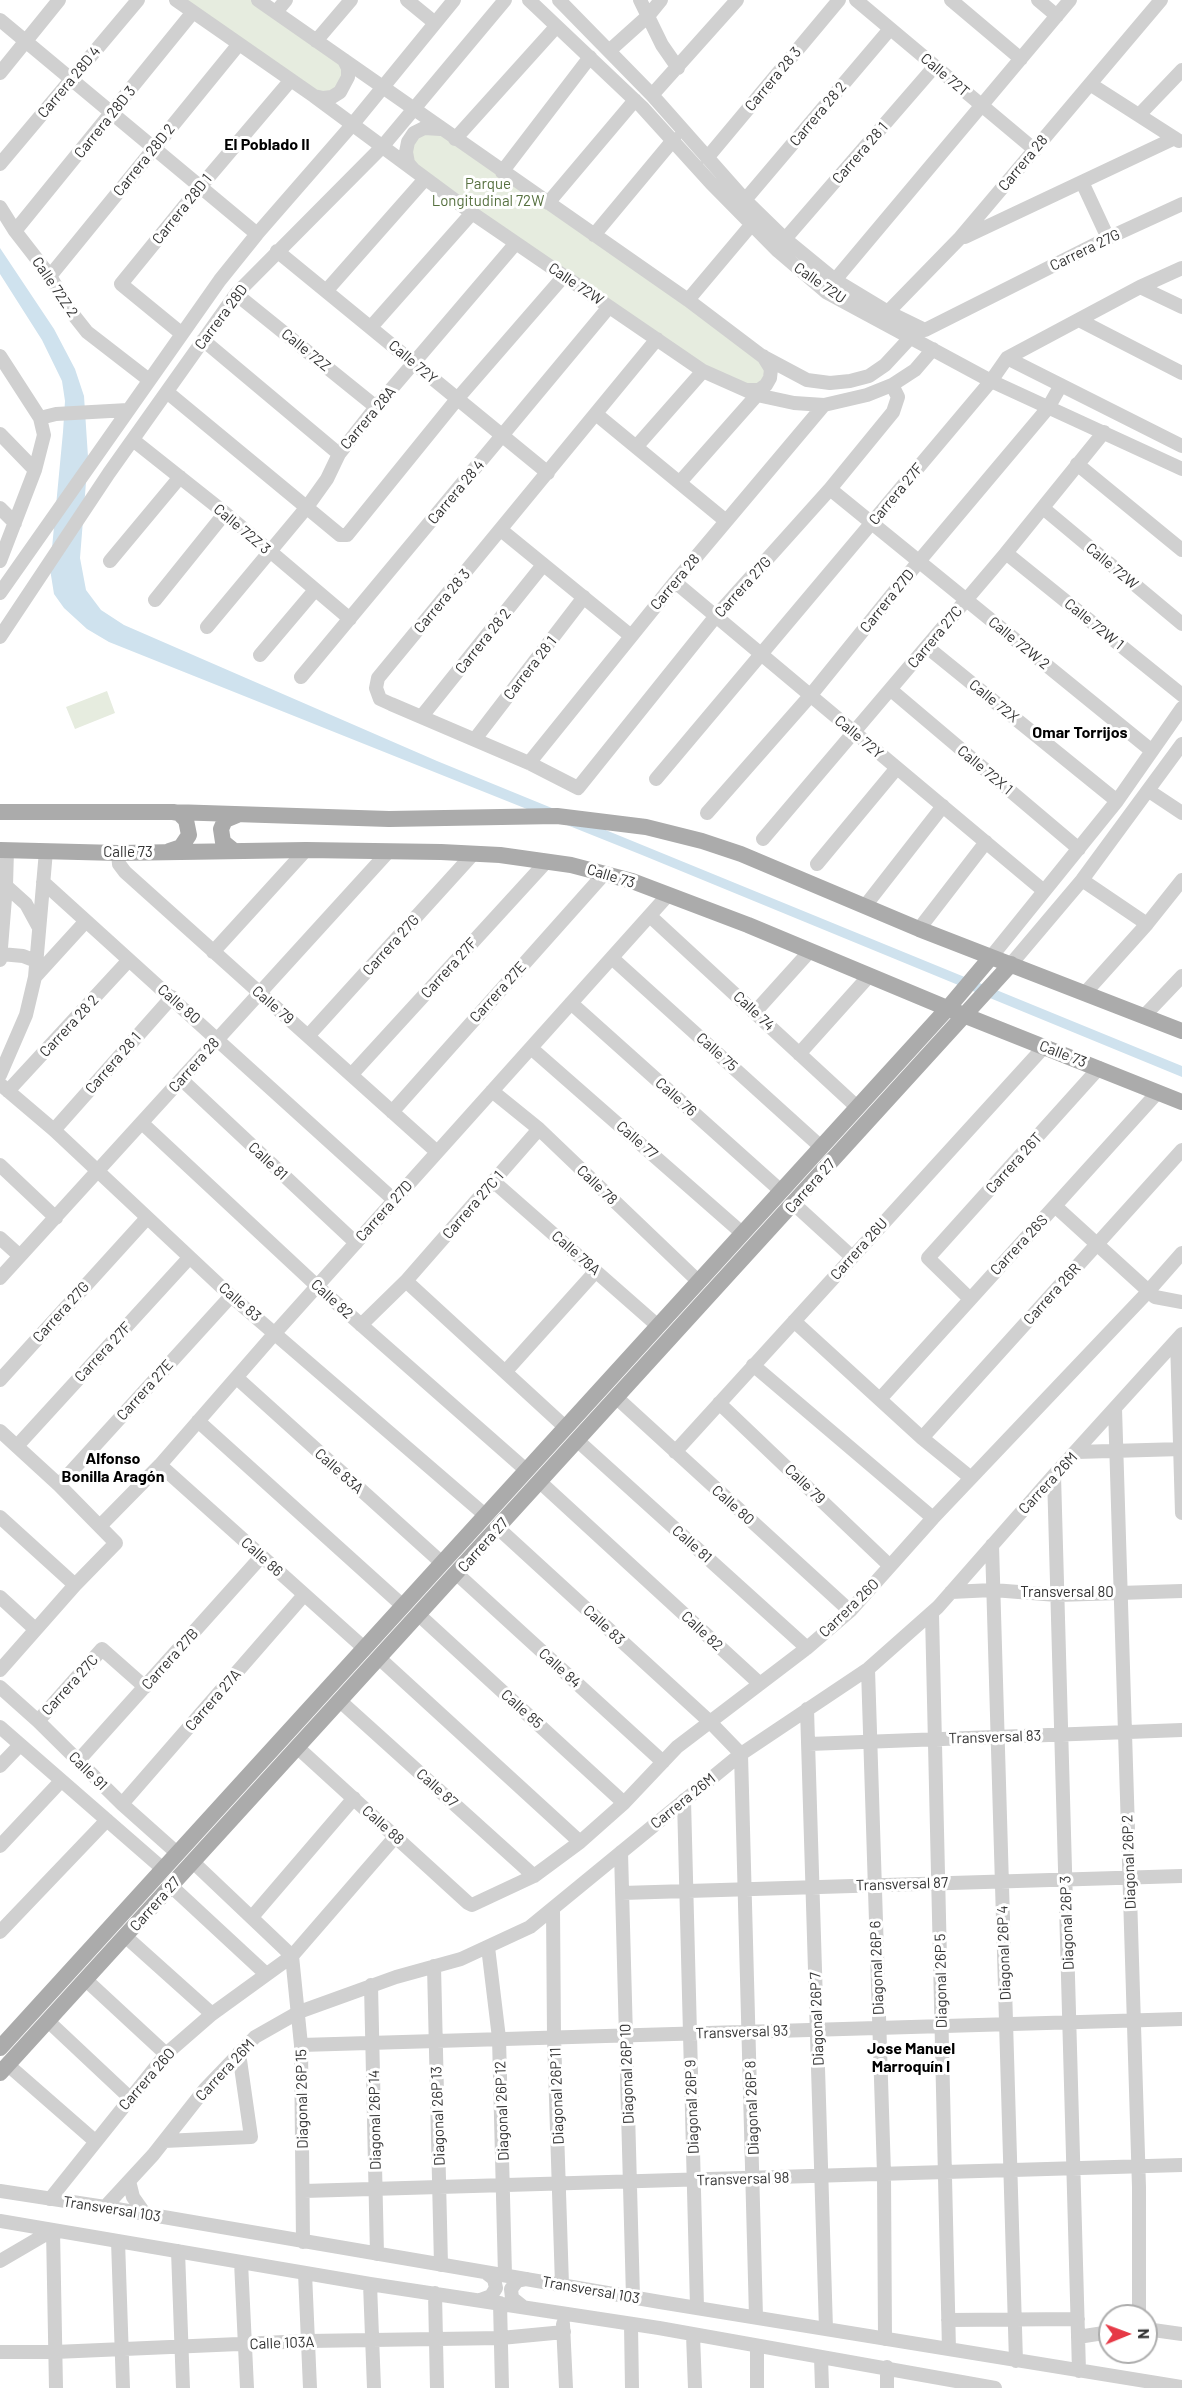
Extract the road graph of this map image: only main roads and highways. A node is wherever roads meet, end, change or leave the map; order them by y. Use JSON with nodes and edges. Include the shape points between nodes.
{"nodes":[{"id":1,"x":0,"y":812,"type":"edge"},
{"id":2,"x":173,"y":812,"type":"junction"},
{"id":3,"x":237,"y":815,"type":"junction"},
{"id":4,"x":3,"y":850,"type":"edge"},
{"id":5,"x":234,"y":851,"type":"junction"},
{"id":6,"x":165,"y":852,"type":"junction"},
{"id":7,"x":991,"y":957,"type":"junction"},
{"id":8,"x":1011,"y":964,"type":"junction"},
{"id":9,"x":948,"y":1008,"type":"junction"},
{"id":10,"x":966,"y":1016,"type":"junction"},
{"id":11,"x":1182,"y":1031,"type":"edge"},
{"id":12,"x":1182,"y":1102,"type":"edge"},
{"id":13,"x":0,"y":2048,"type":"edge"},
{"id":14,"x":4,"y":2069,"type":"edge"}],
"edges":[{"from":1,"to":2,"type":"main road"},
{"from":2,"to":3,"type":"main road"},
{"from":2,"to":6,"type":"main road","via":[[186,820],[189,835],[181,848]]},
{"from":3,"to":5,"type":"main road","via":[[225,820],[221,829],[223,842]]},
{"from":3,"to":7,"type":"main road","via":[[389,819],[556,816],[626,824],[720,846]]},
{"from":4,"to":6,"type":"main road","name":"Calle 73"},
{"from":5,"to":6,"type":"main road","name":"Calle 73"},
{"from":5,"to":9,"type":"main road","name":"Calle 73","via":[[474,853],[547,861],[605,873]]},
{"from":7,"to":8,"type":"main road"},
{"from":7,"to":9,"type":"main road"},
{"from":8,"to":10,"type":"main road"},
{"from":8,"to":11,"type":"main road"},
{"from":9,"to":10,"type":"main road","name":"Calle 73"},
{"from":9,"to":13,"type":"main road","name":"Carrera 27","via":[[403,1606],[157,1864]]},
{"from":10,"to":12,"type":"main road","name":"Calle 73"},
{"from":10,"to":14,"type":"main road","name":"Carrera 27"}]}
